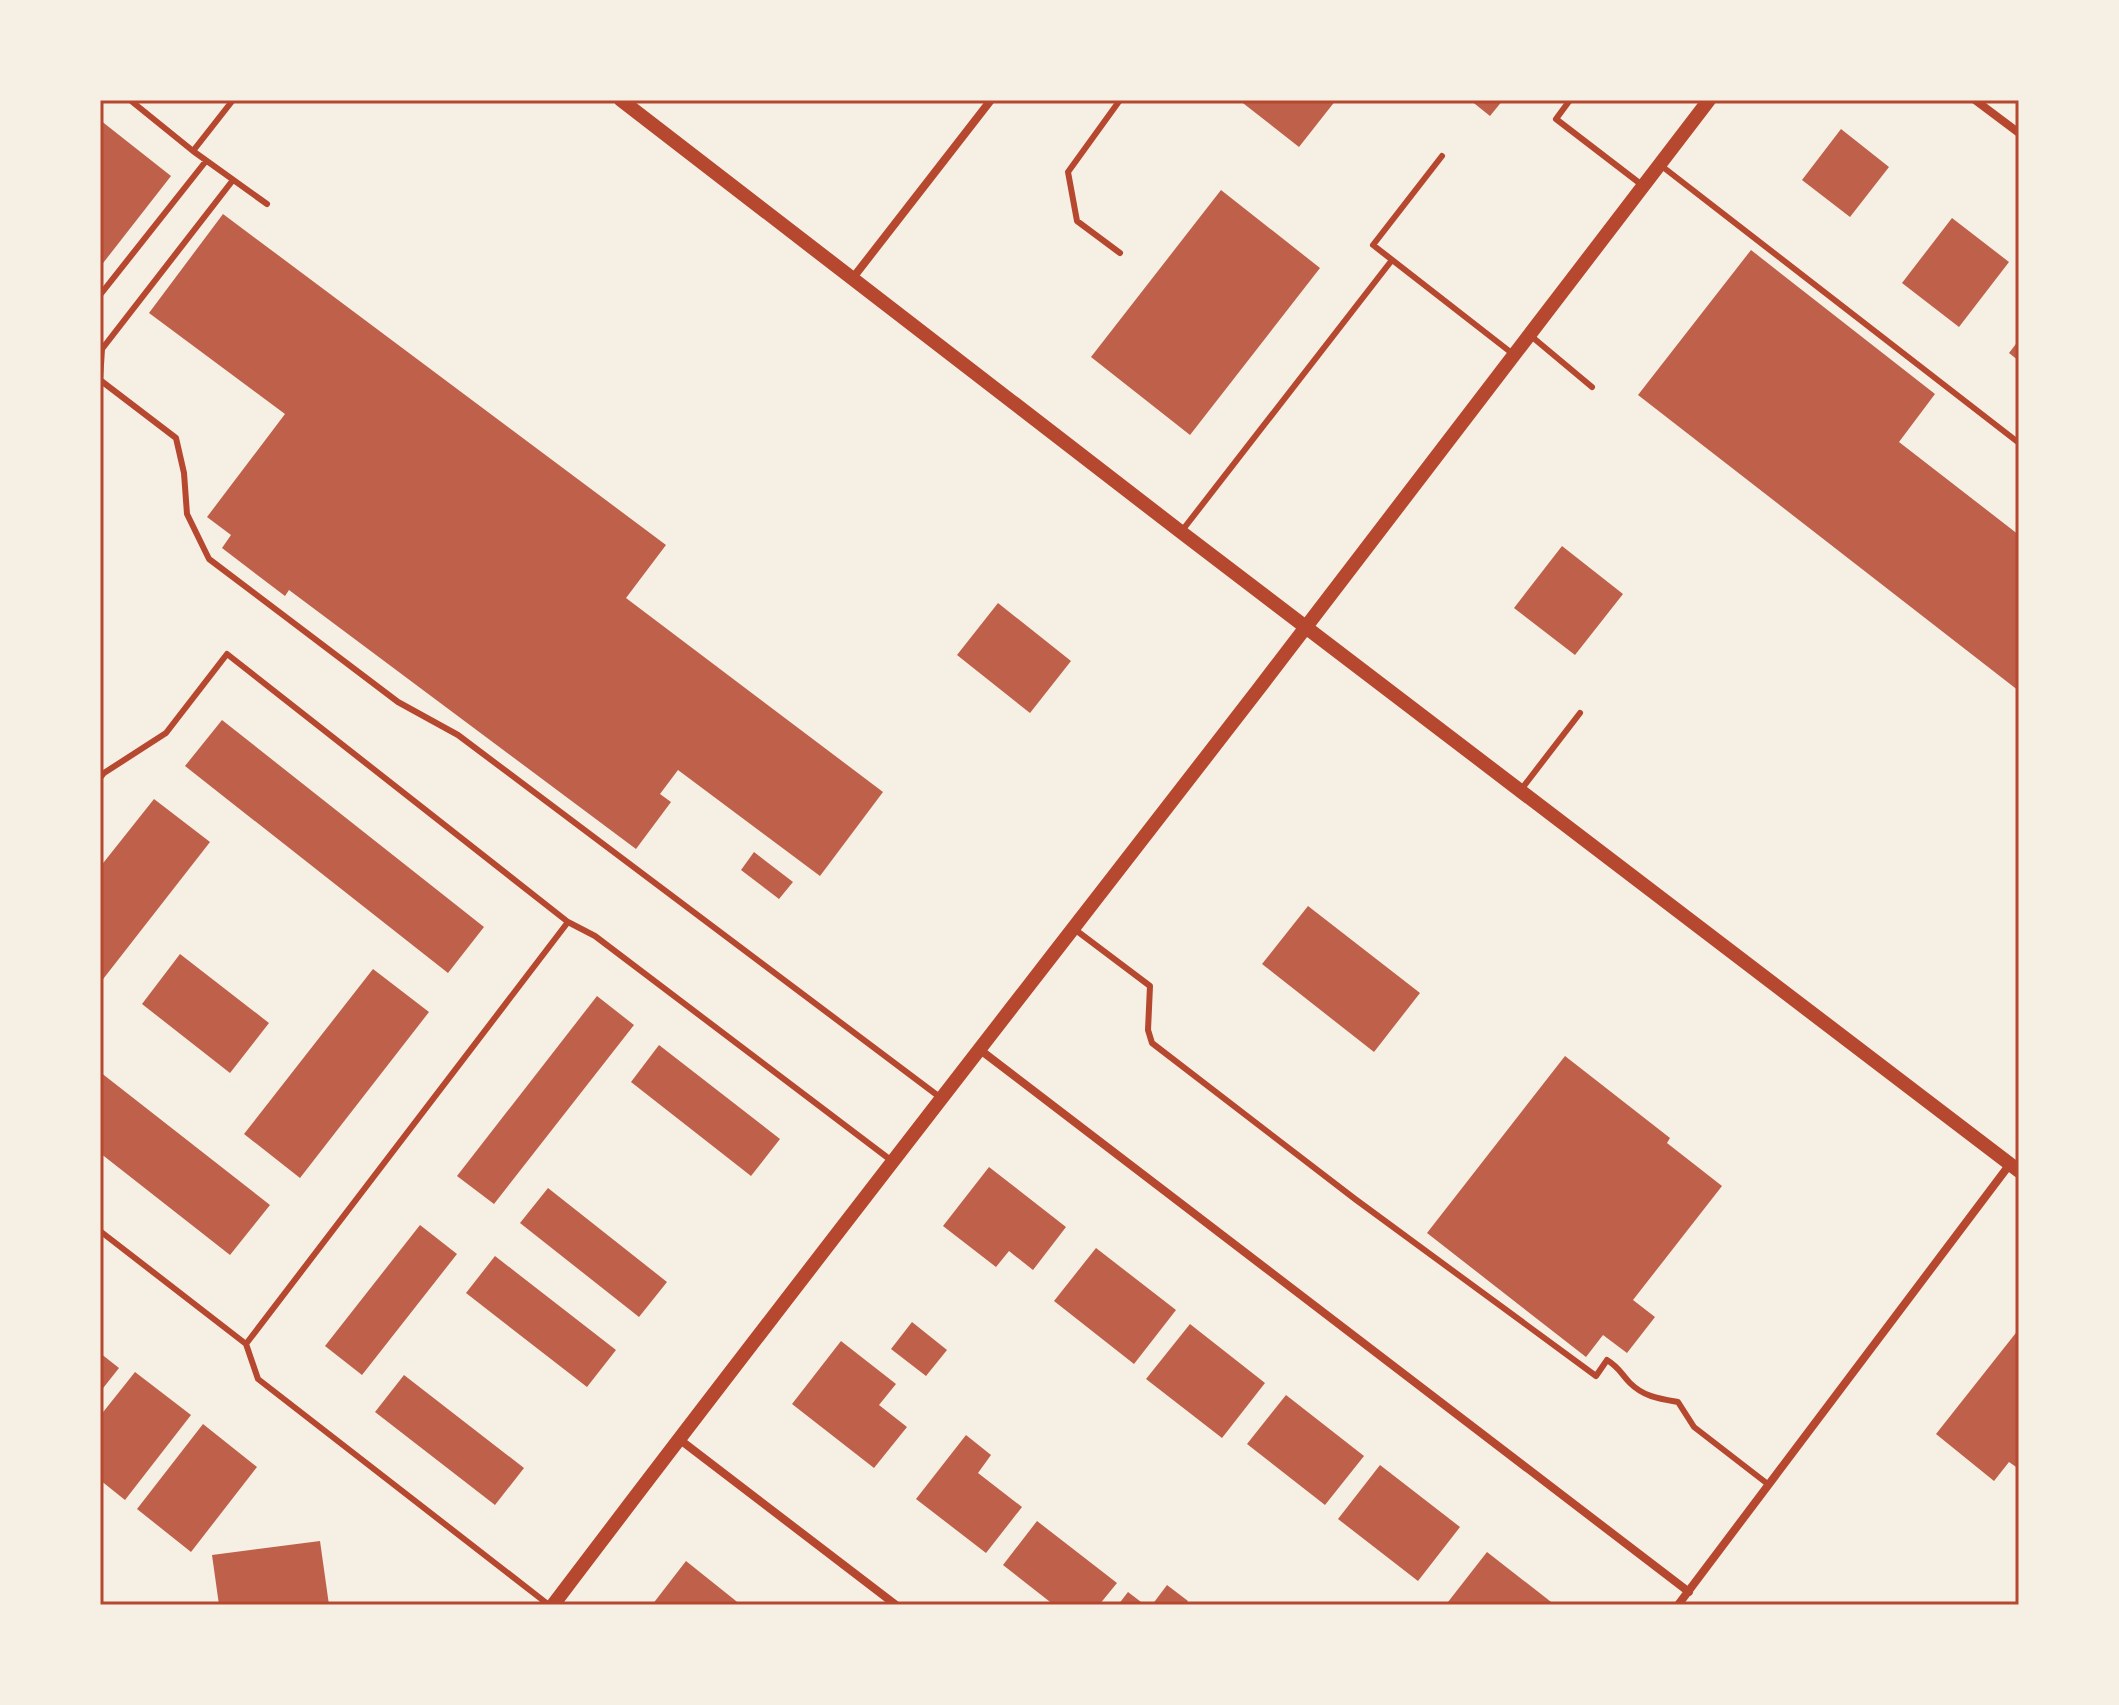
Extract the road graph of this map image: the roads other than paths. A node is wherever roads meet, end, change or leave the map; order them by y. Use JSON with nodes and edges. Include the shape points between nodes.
{"nodes":[{"id":1,"x":130,"y":100,"type":"edge"},
{"id":2,"x":233,"y":100,"type":"edge"},
{"id":3,"x":621,"y":100,"type":"edge"},
{"id":4,"x":991,"y":100,"type":"edge"},
{"id":5,"x":1120,"y":100,"type":"edge"},
{"id":6,"x":1570,"y":100,"type":"edge"},
{"id":7,"x":1709,"y":100,"type":"edge"},
{"id":8,"x":1975,"y":100,"type":"edge"},
{"id":9,"x":2019,"y":133,"type":"edge"},
{"id":10,"x":193,"y":151,"type":"junction"},
{"id":11,"x":1442,"y":156,"type":"dead end"},
{"id":12,"x":206,"y":161,"type":"junction"},
{"id":13,"x":1659,"y":164,"type":"junction"},
{"id":14,"x":233,"y":180,"type":"junction"},
{"id":15,"x":1643,"y":186,"type":"junction"},
{"id":16,"x":267,"y":204,"type":"dead end"},
{"id":17,"x":1120,"y":253,"type":"dead end"},
{"id":18,"x":1392,"y":260,"type":"junction"},
{"id":19,"x":852,"y":279,"type":"junction"},
{"id":20,"x":100,"y":295,"type":"edge"},
{"id":21,"x":1528,"y":333,"type":"junction"},
{"id":22,"x":1513,"y":354,"type":"junction"},
{"id":23,"x":1592,"y":387,"type":"dead end"},
{"id":24,"x":2019,"y":443,"type":"edge"},
{"id":25,"x":1181,"y":532,"type":"junction"},
{"id":26,"x":1306,"y":627,"type":"junction"},
{"id":27,"x":1580,"y":713,"type":"dead end"},
{"id":28,"x":100,"y":778,"type":"edge"},
{"id":29,"x":1520,"y":791,"type":"junction"},
{"id":30,"x":568,"y":922,"type":"junction"},
{"id":31,"x":1073,"y":928,"type":"junction"},
{"id":32,"x":979,"y":1049,"type":"junction"},
{"id":33,"x":941,"y":1098,"type":"junction"},
{"id":34,"x":892,"y":1161,"type":"junction"},
{"id":35,"x":2014,"y":1168,"type":"edge"},
{"id":36,"x":100,"y":1231,"type":"edge"},
{"id":37,"x":246,"y":1344,"type":"junction"},
{"id":38,"x":679,"y":1439,"type":"junction"},
{"id":39,"x":1769,"y":1485,"type":"junction"},
{"id":40,"x":1689,"y":1592,"type":"junction"},
{"id":41,"x":551,"y":1605,"type":"edge"},
{"id":42,"x":896,"y":1605,"type":"edge"},
{"id":43,"x":1678,"y":1605,"type":"edge"}],
"edges":[{"from":1,"to":10,"type":"lane"},
{"from":2,"to":10,"type":"lane"},
{"from":3,"to":19,"type":"street"},
{"from":4,"to":19,"type":"street"},
{"from":5,"to":17,"type":"lane","via":[[1068,172],[1077,221]]},
{"from":6,"to":15,"type":"lane","via":[[1556,119]]},
{"from":7,"to":13,"type":"street"},
{"from":8,"to":9,"type":"street"},
{"from":10,"to":12,"type":"lane"},
{"from":11,"to":18,"type":"lane","via":[[1373,245]]},
{"from":12,"to":14,"type":"lane"},
{"from":12,"to":20,"type":"lane"},
{"from":13,"to":15,"type":"street"},
{"from":13,"to":24,"type":"lane"},
{"from":14,"to":16,"type":"lane"},
{"from":14,"to":33,"type":"lane","via":[[102,349],[100,380],[176,438],[187,514],[209,559],[398,702],[458,735]]},
{"from":15,"to":21,"type":"street"},
{"from":18,"to":22,"type":"lane"},
{"from":18,"to":25,"type":"lane"},
{"from":19,"to":25,"type":"street"},
{"from":21,"to":22,"type":"street"},
{"from":21,"to":23,"type":"lane"},
{"from":22,"to":26,"type":"street"},
{"from":25,"to":26,"type":"street"},
{"from":26,"to":29,"type":"street"},
{"from":26,"to":31,"type":"street"},
{"from":27,"to":29,"type":"lane"},
{"from":28,"to":30,"type":"lane","via":[[166,733],[227,654]]},
{"from":29,"to":35,"type":"street"},
{"from":30,"to":34,"type":"lane","via":[[595,936]]},
{"from":30,"to":37,"type":"lane"},
{"from":31,"to":32,"type":"street"},
{"from":31,"to":39,"type":"lane","via":[[1150,986],[1152,1043],[1596,1376],[1607,1360],[1650,1397],[1678,1402],[1694,1427]]},
{"from":32,"to":33,"type":"street"},
{"from":32,"to":40,"type":"street"},
{"from":33,"to":34,"type":"street"},
{"from":34,"to":38,"type":"street"},
{"from":35,"to":39,"type":"street"},
{"from":36,"to":37,"type":"lane"},
{"from":37,"to":41,"type":"lane","via":[[258,1379]]},
{"from":38,"to":41,"type":"street"},
{"from":38,"to":42,"type":"street"},
{"from":39,"to":40,"type":"street"},
{"from":40,"to":43,"type":"street"}]}
